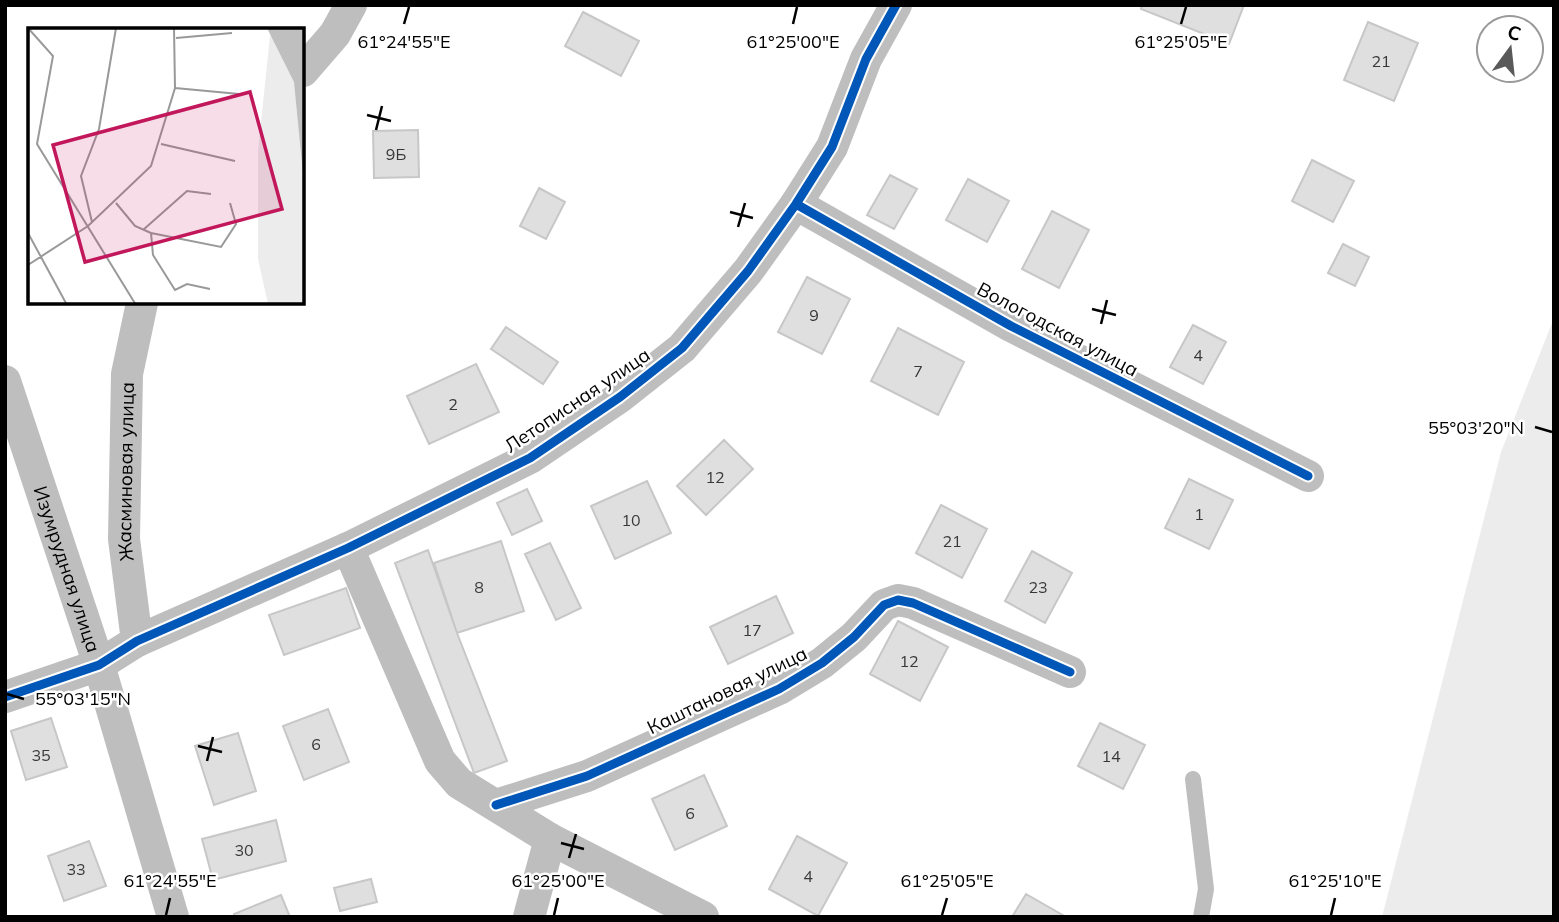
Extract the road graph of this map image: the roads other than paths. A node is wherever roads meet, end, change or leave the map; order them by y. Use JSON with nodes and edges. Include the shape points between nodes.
{"nodes":[{"id":1,"x":351,"y":5,"type":"edge"},
{"id":2,"x":896,"y":5,"type":"edge"},
{"id":3,"x":304,"y":70,"type":"edge"},
{"id":4,"x":796,"y":204,"type":"junction"},
{"id":5,"x":142,"y":304,"type":"edge"},
{"id":6,"x":5,"y":381,"type":"edge"},
{"id":7,"x":1308,"y":476,"type":"dead end"},
{"id":8,"x":348,"y":548,"type":"junction"},
{"id":9,"x":137,"y":641,"type":"junction"},
{"id":10,"x":99,"y":665,"type":"junction"},
{"id":11,"x":1070,"y":672,"type":"dead end"},
{"id":12,"x":5,"y":697,"type":"edge"},
{"id":13,"x":1193,"y":779,"type":"dead end"},
{"id":14,"x":496,"y":805,"type":"junction"},
{"id":15,"x":550,"y":839,"type":"junction"},
{"id":16,"x":173,"y":917,"type":"edge"},
{"id":17,"x":529,"y":917,"type":"edge"},
{"id":18,"x":703,"y":917,"type":"edge"},
{"id":19,"x":1201,"y":917,"type":"edge"}],
"edges":[{"from":1,"to":3,"type":"street","via":[[335,34]]},
{"from":2,"to":4,"type":"street","name":"Летописная улица","via":[[866,59],[832,147]]},
{"from":4,"to":7,"type":"street","name":"Вологодская улица","via":[[1011,326]]},
{"from":4,"to":8,"type":"street","name":"Летописная улица","via":[[748,271],[682,348],[630,389],[530,458]]},
{"from":5,"to":9,"type":"street","name":"Жасминовая улица","via":[[127,374],[124,525]]},
{"from":6,"to":10,"type":"street","name":"Изумрудная улица"},
{"from":8,"to":9,"type":"street","name":"Летописная улица"},
{"from":8,"to":14,"type":"street","via":[[440,761],[459,783]]},
{"from":9,"to":10,"type":"street","name":"Летописная улица"},
{"from":10,"to":12,"type":"street","name":"Летописная улица"},
{"from":10,"to":16,"type":"street","name":"Изумрудная улица"},
{"from":11,"to":14,"type":"street","name":"Каштановая улица","via":[[898,600],[884,605],[822,663],[779,689],[587,776]]},
{"from":13,"to":19,"type":"lane","via":[[1206,890]]},
{"from":14,"to":15,"type":"street"},
{"from":15,"to":17,"type":"street"},
{"from":15,"to":18,"type":"street"}]}
